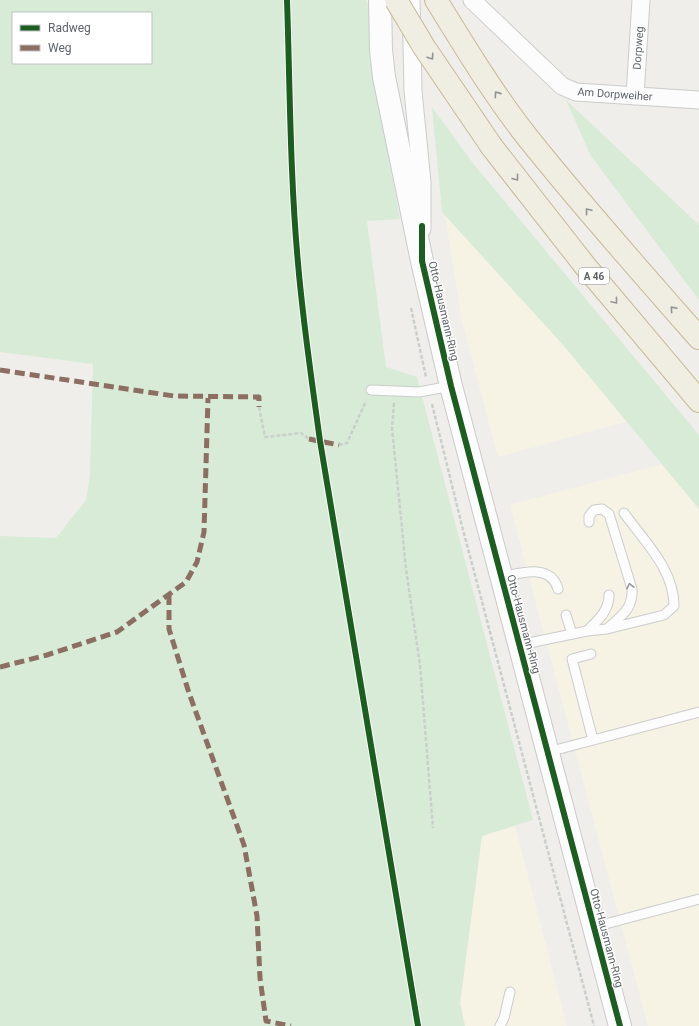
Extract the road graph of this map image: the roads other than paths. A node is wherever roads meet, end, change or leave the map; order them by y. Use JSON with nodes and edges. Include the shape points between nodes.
{"nodes":[{"id":1,"x":380,"y":0,"type":"edge"},
{"id":2,"x":396,"y":0,"type":"edge"},
{"id":3,"x":411,"y":0,"type":"edge"},
{"id":4,"x":436,"y":0,"type":"edge"},
{"id":5,"x":472,"y":0,"type":"edge"},
{"id":6,"x":641,"y":0,"type":"edge"},
{"id":7,"x":635,"y":96,"type":"junction"},
{"id":8,"x":699,"y":100,"type":"edge"},
{"id":9,"x":422,"y":261,"type":"junction"},
{"id":10,"x":699,"y":338,"type":"edge"},
{"id":11,"x":451,"y":386,"type":"junction"},
{"id":12,"x":371,"y":390,"type":"road end"},
{"id":13,"x":699,"y":401,"type":"edge"},
{"id":14,"x":624,"y":513,"type":"dead end"},
{"id":15,"x":589,"y":522,"type":"dead end"},
{"id":16,"x":501,"y":577,"type":"junction"},
{"id":17,"x":558,"y":588,"type":"dead end"},
{"id":18,"x":609,"y":595,"type":"dead end"},
{"id":19,"x":566,"y":615,"type":"dead end"},
{"id":20,"x":607,"y":629,"type":"junction"},
{"id":21,"x":587,"y":631,"type":"junction"},
{"id":22,"x":572,"y":634,"type":"junction"},
{"id":23,"x":519,"y":645,"type":"junction"},
{"id":24,"x":591,"y":654,"type":"dead end"},
{"id":25,"x":699,"y":712,"type":"edge"},
{"id":26,"x":593,"y":740,"type":"junction"},
{"id":27,"x":547,"y":753,"type":"junction"},
{"id":28,"x":699,"y":899,"type":"edge"},
{"id":29,"x":594,"y":927,"type":"junction"},
{"id":30,"x":510,"y":992,"type":"dead end"},
{"id":31,"x":500,"y":1026,"type":"edge"},
{"id":32,"x":620,"y":1026,"type":"edge"}],
"edges":[{"from":1,"to":9,"type":"street","name":"Otto-Hausmann-Ring","via":[[384,77]]},
{"from":2,"to":13,"type":"highway","number":"A 46","one_way":true,"bridge":true,"via":[[424,47],[492,147],[586,267]]},
{"from":3,"to":9,"type":"street","name":"Otto-Hausmann-Ring","via":[[413,91],[422,182]]},
{"from":10,"to":4,"type":"highway","one_way":true,"via":[[615,243],[519,126],[469,55]]},
{"from":5,"to":7,"type":"street","name":"Am Dorpweiher","via":[[564,88],[576,92]]},
{"from":6,"to":7,"type":"street","name":"Dorpweg"},
{"from":7,"to":8,"type":"street","name":"Am Dorpweiher"},
{"from":9,"to":11,"type":"street","name":"Otto-Hausmann-Ring"},
{"from":11,"to":12,"type":"lane","via":[[419,392]]},
{"from":11,"to":16,"type":"street","name":"Otto-Hausmann-Ring"},
{"from":14,"to":20,"type":"lane","via":[[664,568],[674,593],[674,606],[664,615]]},
{"from":20,"to":15,"type":"lane","one_way":true,"via":[[627,610],[632,600],[632,589],[609,514],[602,509],[594,510],[589,516]]},
{"from":16,"to":17,"type":"lane","via":[[532,570],[546,574],[557,583]]},
{"from":16,"to":23,"type":"street","name":"Otto-Hausmann-Ring"},
{"from":18,"to":21,"type":"lane","via":[[609,604],[601,618]]},
{"from":19,"to":22,"type":"lane"},
{"from":20,"to":21,"type":"lane"},
{"from":21,"to":22,"type":"lane"},
{"from":22,"to":23,"type":"lane"},
{"from":23,"to":27,"type":"street","name":"Otto-Hausmann-Ring"},
{"from":24,"to":26,"type":"lane","via":[[572,659]]},
{"from":25,"to":26,"type":"lane"},
{"from":26,"to":27,"type":"lane"},
{"from":27,"to":29,"type":"street","name":"Otto-Hausmann-Ring"},
{"from":28,"to":29,"type":"lane"},
{"from":29,"to":32,"type":"street","name":"Otto-Hausmann-Ring"},
{"from":30,"to":31,"type":"lane"}]}
